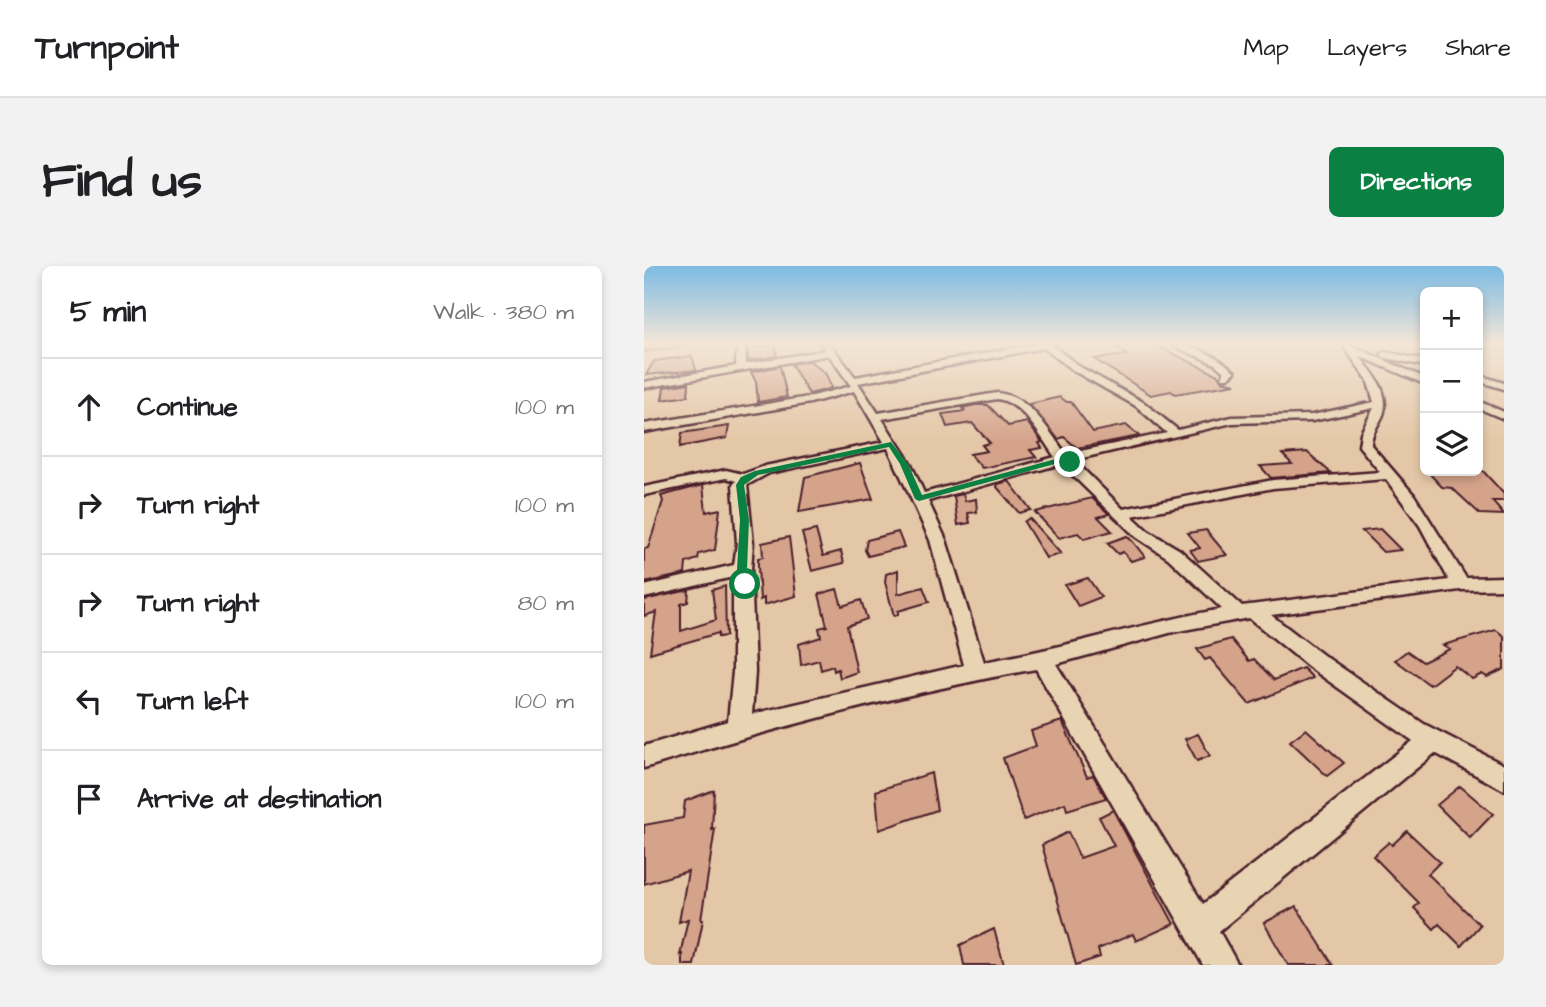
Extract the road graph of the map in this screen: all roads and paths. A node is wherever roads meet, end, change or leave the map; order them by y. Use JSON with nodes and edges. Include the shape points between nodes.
{"nodes":[{"id":1,"x":692,"y":377,"type":"edge"},
{"id":2,"x":849,"y":377,"type":"edge"},
{"id":3,"x":886,"y":377,"type":"edge"},
{"id":4,"x":1093,"y":377,"type":"edge"},
{"id":5,"x":1370,"y":377,"type":"edge"},
{"id":6,"x":1483,"y":380,"type":"edge"},
{"id":7,"x":853,"y":384,"type":"junction"},
{"id":8,"x":1504,"y":386,"type":"edge"},
{"id":9,"x":645,"y":387,"type":"edge"},
{"id":10,"x":1378,"y":404,"type":"junction"},
{"id":11,"x":1483,"y":406,"type":"edge"},
{"id":12,"x":1504,"y":416,"type":"edge"},
{"id":13,"x":874,"y":418,"type":"junction"},
{"id":14,"x":644,"y":428,"type":"edge"},
{"id":15,"x":1172,"y":435,"type":"junction"},
{"id":16,"x":891,"y":444,"type":"junction"},
{"id":17,"x":1063,"y":459,"type":"junction"},
{"id":18,"x":1388,"y":475,"type":"junction"},
{"id":19,"x":744,"y":479,"type":"junction"},
{"id":20,"x":644,"y":491,"type":"edge"},
{"id":21,"x":919,"y":499,"type":"junction"},
{"id":22,"x":1120,"y":514,"type":"junction"},
{"id":23,"x":742,"y":569,"type":"junction"},
{"id":24,"x":1504,"y":583,"type":"edge"},
{"id":25,"x":1460,"y":584,"type":"junction"},
{"id":26,"x":644,"y":592,"type":"edge"},
{"id":27,"x":1246,"y":613,"type":"junction"},
{"id":28,"x":1042,"y":660,"type":"junction"},
{"id":29,"x":977,"y":673,"type":"junction"},
{"id":30,"x":738,"y":728,"type":"junction"},
{"id":31,"x":1433,"y":740,"type":"junction"},
{"id":32,"x":644,"y":757,"type":"edge"},
{"id":33,"x":1504,"y":778,"type":"edge"},
{"id":34,"x":1199,"y":927,"type":"junction"},
{"id":35,"x":1221,"y":965,"type":"edge"}],
"edges":[{"from":1,"to":9,"type":"street"},
{"from":2,"to":7,"type":"street"},
{"from":3,"to":7,"type":"street"},
{"from":4,"to":15,"type":"street","via":[[1148,409]]},
{"from":5,"to":10,"type":"street"},
{"from":6,"to":8,"type":"street"},
{"from":7,"to":13,"type":"street"},
{"from":7,"to":14,"type":"street","via":[[800,402]]},
{"from":10,"to":15,"type":"street","via":[[1312,418],[1232,420]]},
{"from":10,"to":18,"type":"street","via":[[1365,446]]},
{"from":11,"to":12,"type":"street"},
{"from":13,"to":16,"type":"street"},
{"from":13,"to":17,"type":"street","via":[[1002,396],[1028,413]]},
{"from":15,"to":17,"type":"street"},
{"from":16,"to":19,"type":"street","via":[[765,470]]},
{"from":16,"to":21,"type":"street"},
{"from":17,"to":21,"type":"street"},
{"from":17,"to":22,"type":"street"},
{"from":18,"to":22,"type":"street","via":[[1273,484]]},
{"from":18,"to":25,"type":"street","via":[[1428,526]]},
{"from":19,"to":20,"type":"street","via":[[726,474]]},
{"from":19,"to":23,"type":"street","via":[[740,485],[745,520]]},
{"from":21,"to":29,"type":"street","via":[[938,540]]},
{"from":22,"to":27,"type":"street"},
{"from":23,"to":26,"type":"street"},
{"from":23,"to":30,"type":"street","via":[[744,672]]},
{"from":24,"to":25,"type":"street"},
{"from":25,"to":27,"type":"street"},
{"from":27,"to":28,"type":"street","via":[[1173,625]]},
{"from":27,"to":31,"type":"street"},
{"from":28,"to":29,"type":"street"},
{"from":28,"to":34,"type":"street"},
{"from":29,"to":30,"type":"street","via":[[929,680]]},
{"from":30,"to":32,"type":"street"},
{"from":31,"to":33,"type":"street"},
{"from":31,"to":34,"type":"street"},
{"from":34,"to":35,"type":"street"}]}
